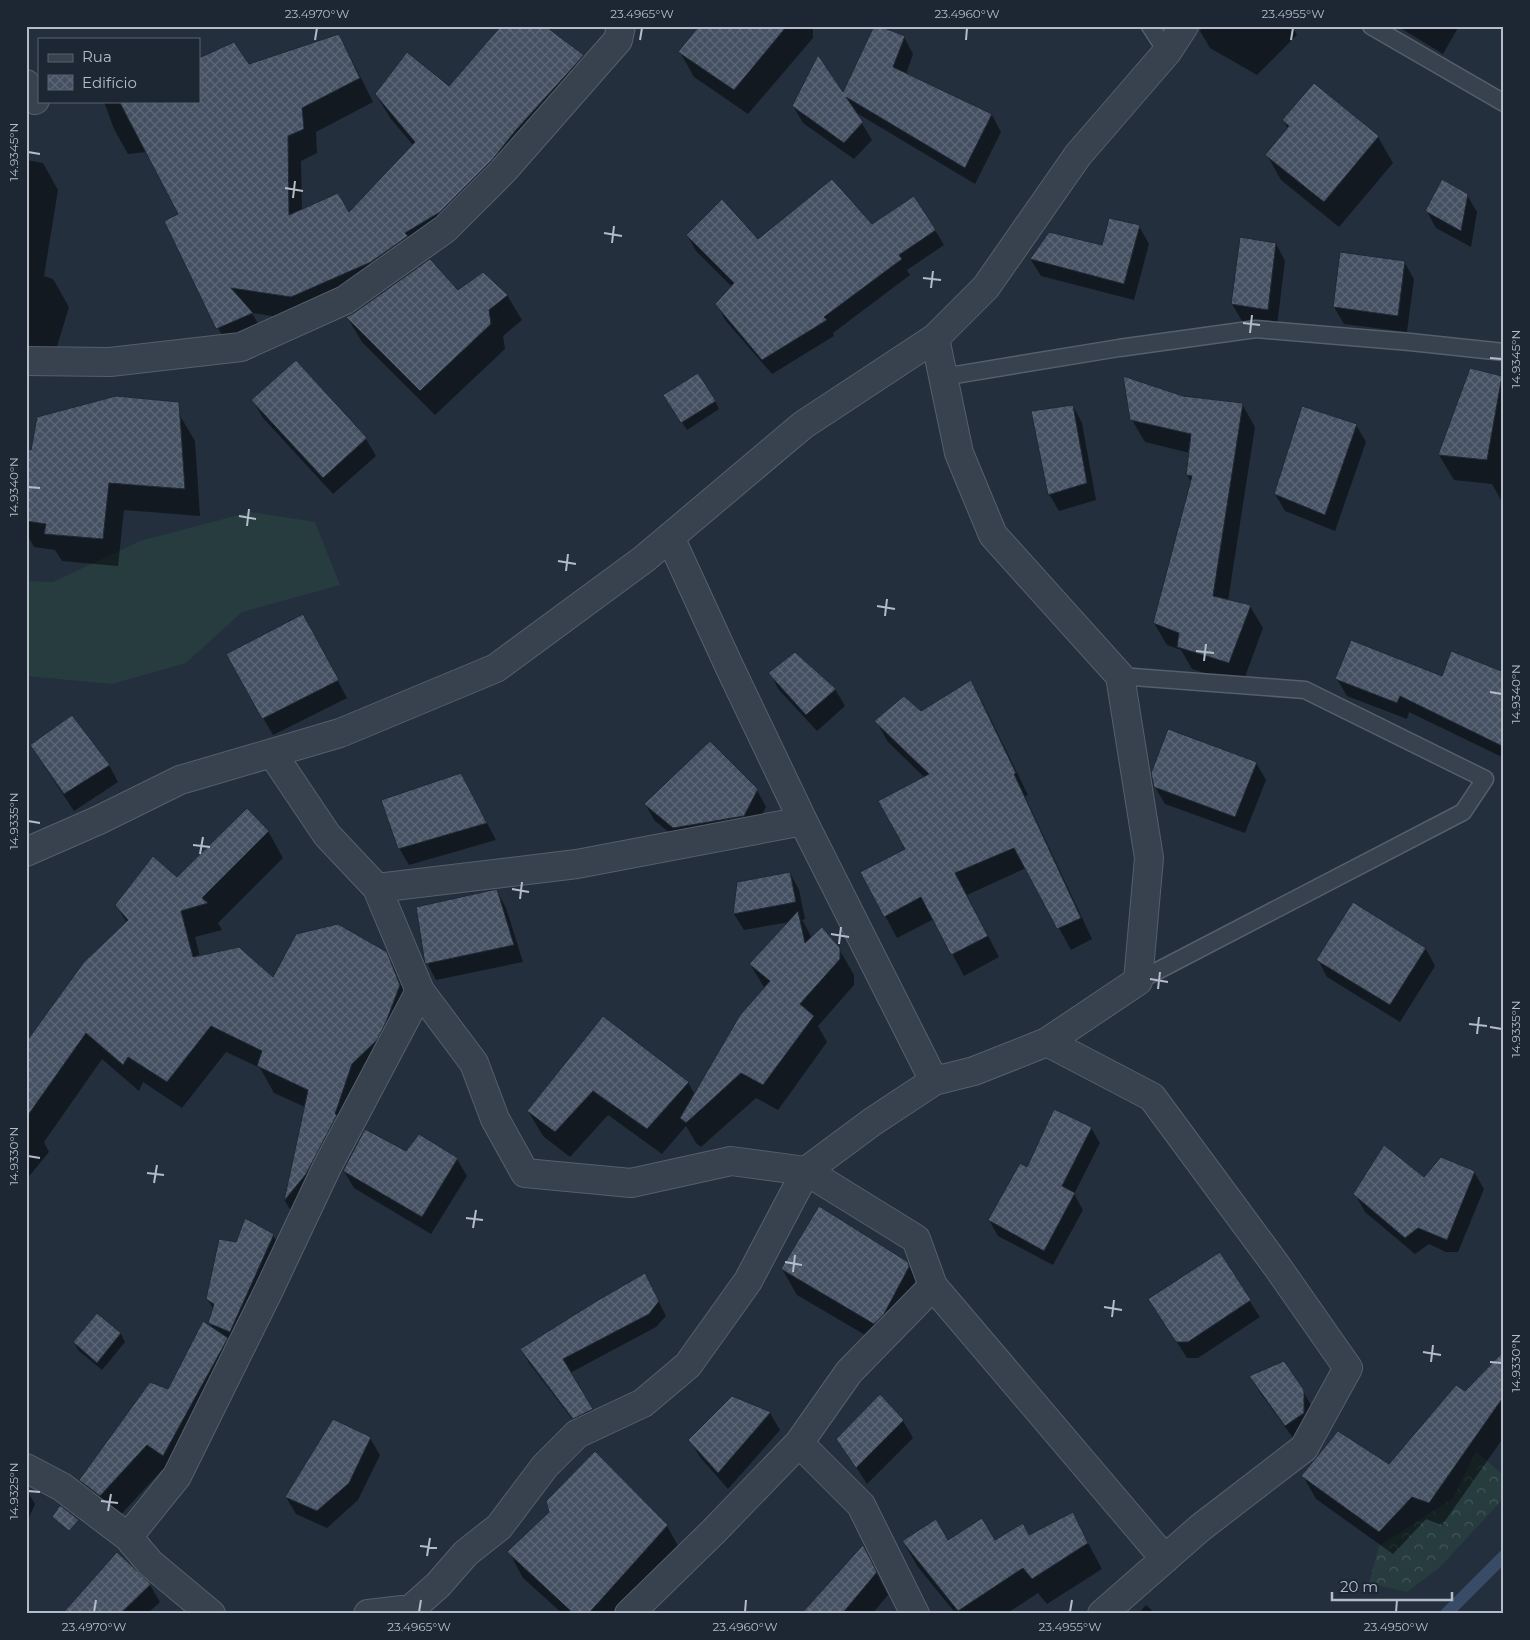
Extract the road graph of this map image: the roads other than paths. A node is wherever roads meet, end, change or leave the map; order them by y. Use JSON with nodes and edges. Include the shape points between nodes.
{"nodes":[{"id":1,"x":621,"y":26,"type":"edge"},
{"id":2,"x":1150,"y":26,"type":"edge"},
{"id":3,"x":1184,"y":26,"type":"edge"},
{"id":4,"x":1371,"y":26,"type":"edge"},
{"id":5,"x":1167,"y":52,"type":"junction"},
{"id":6,"x":1504,"y":103,"type":"edge"},
{"id":7,"x":935,"y":338,"type":"junction"},
{"id":8,"x":1504,"y":352,"type":"edge"},
{"id":9,"x":26,"y":361,"type":"edge"},
{"id":10,"x":943,"y":377,"type":"junction"},
{"id":11,"x":670,"y":537,"type":"junction"},
{"id":12,"x":1120,"y":676,"type":"junction"},
{"id":13,"x":272,"y":753,"type":"junction"},
{"id":14,"x":803,"y":821,"type":"junction"},
{"id":15,"x":26,"y":852,"type":"edge"},
{"id":16,"x":377,"y":888,"type":"junction"},
{"id":17,"x":1138,"y":982,"type":"junction"},
{"id":18,"x":420,"y":991,"type":"junction"},
{"id":19,"x":1047,"y":1042,"type":"junction"},
{"id":20,"x":934,"y":1081,"type":"junction"},
{"id":21,"x":806,"y":1171,"type":"junction"},
{"id":22,"x":933,"y":1286,"type":"junction"},
{"id":23,"x":799,"y":1443,"type":"junction"},
{"id":24,"x":26,"y":1468,"type":"edge"},
{"id":25,"x":128,"y":1537,"type":"junction"},
{"id":26,"x":1165,"y":1559,"type":"junction"},
{"id":27,"x":211,"y":1614,"type":"edge"},
{"id":28,"x":368,"y":1614,"type":"edge"},
{"id":29,"x":629,"y":1614,"type":"edge"},
{"id":30,"x":915,"y":1614,"type":"edge"},
{"id":31,"x":1102,"y":1614,"type":"edge"}],
"edges":[{"from":1,"to":9,"type":"street","via":[[618,40],[496,178],[445,229],[345,300],[241,347],[110,362]]},
{"from":2,"to":5,"type":"lane"},
{"from":3,"to":5,"type":"street"},
{"from":4,"to":6,"type":"lane"},
{"from":5,"to":7,"type":"street","via":[[1078,155],[986,287]]},
{"from":7,"to":10,"type":"street"},
{"from":7,"to":11,"type":"street","via":[[803,425]]},
{"from":8,"to":10,"type":"lane","via":[[1256,329]]},
{"from":10,"to":12,"type":"street","via":[[959,453],[993,535]]},
{"from":11,"to":13,"type":"street","via":[[496,668],[340,733]]},
{"from":11,"to":14,"type":"street"},
{"from":12,"to":17,"type":"street","via":[[1149,858]]},
{"from":12,"to":17,"type":"lane","via":[[1305,690],[1485,779],[1463,812]]},
{"from":13,"to":15,"type":"street","via":[[180,780]]},
{"from":13,"to":16,"type":"street","via":[[327,835]]},
{"from":14,"to":16,"type":"street","via":[[577,864]]},
{"from":14,"to":20,"type":"street"},
{"from":16,"to":18,"type":"street"},
{"from":17,"to":19,"type":"street"},
{"from":18,"to":21,"type":"street","via":[[474,1063],[495,1119],[525,1173],[631,1183],[732,1161]]},
{"from":18,"to":25,"type":"street","via":[[327,1167],[177,1476]]},
{"from":19,"to":20,"type":"street","via":[[974,1071]]},
{"from":19,"to":26,"type":"street","via":[[1152,1097],[1348,1368],[1304,1448]]},
{"from":20,"to":21,"type":"street"},
{"from":21,"to":22,"type":"street","via":[[916,1239]]},
{"from":21,"to":28,"type":"street","via":[[748,1281],[688,1365],[643,1402],[577,1434],[545,1466],[499,1527],[466,1553],[411,1609]]},
{"from":22,"to":23,"type":"street","via":[[849,1372]]},
{"from":22,"to":26,"type":"street"},
{"from":23,"to":29,"type":"street"},
{"from":23,"to":30,"type":"street","via":[[861,1505]]},
{"from":24,"to":25,"type":"street","via":[[62,1487]]},
{"from":25,"to":27,"type":"street","via":[[150,1563]]},
{"from":26,"to":31,"type":"street"}]}
